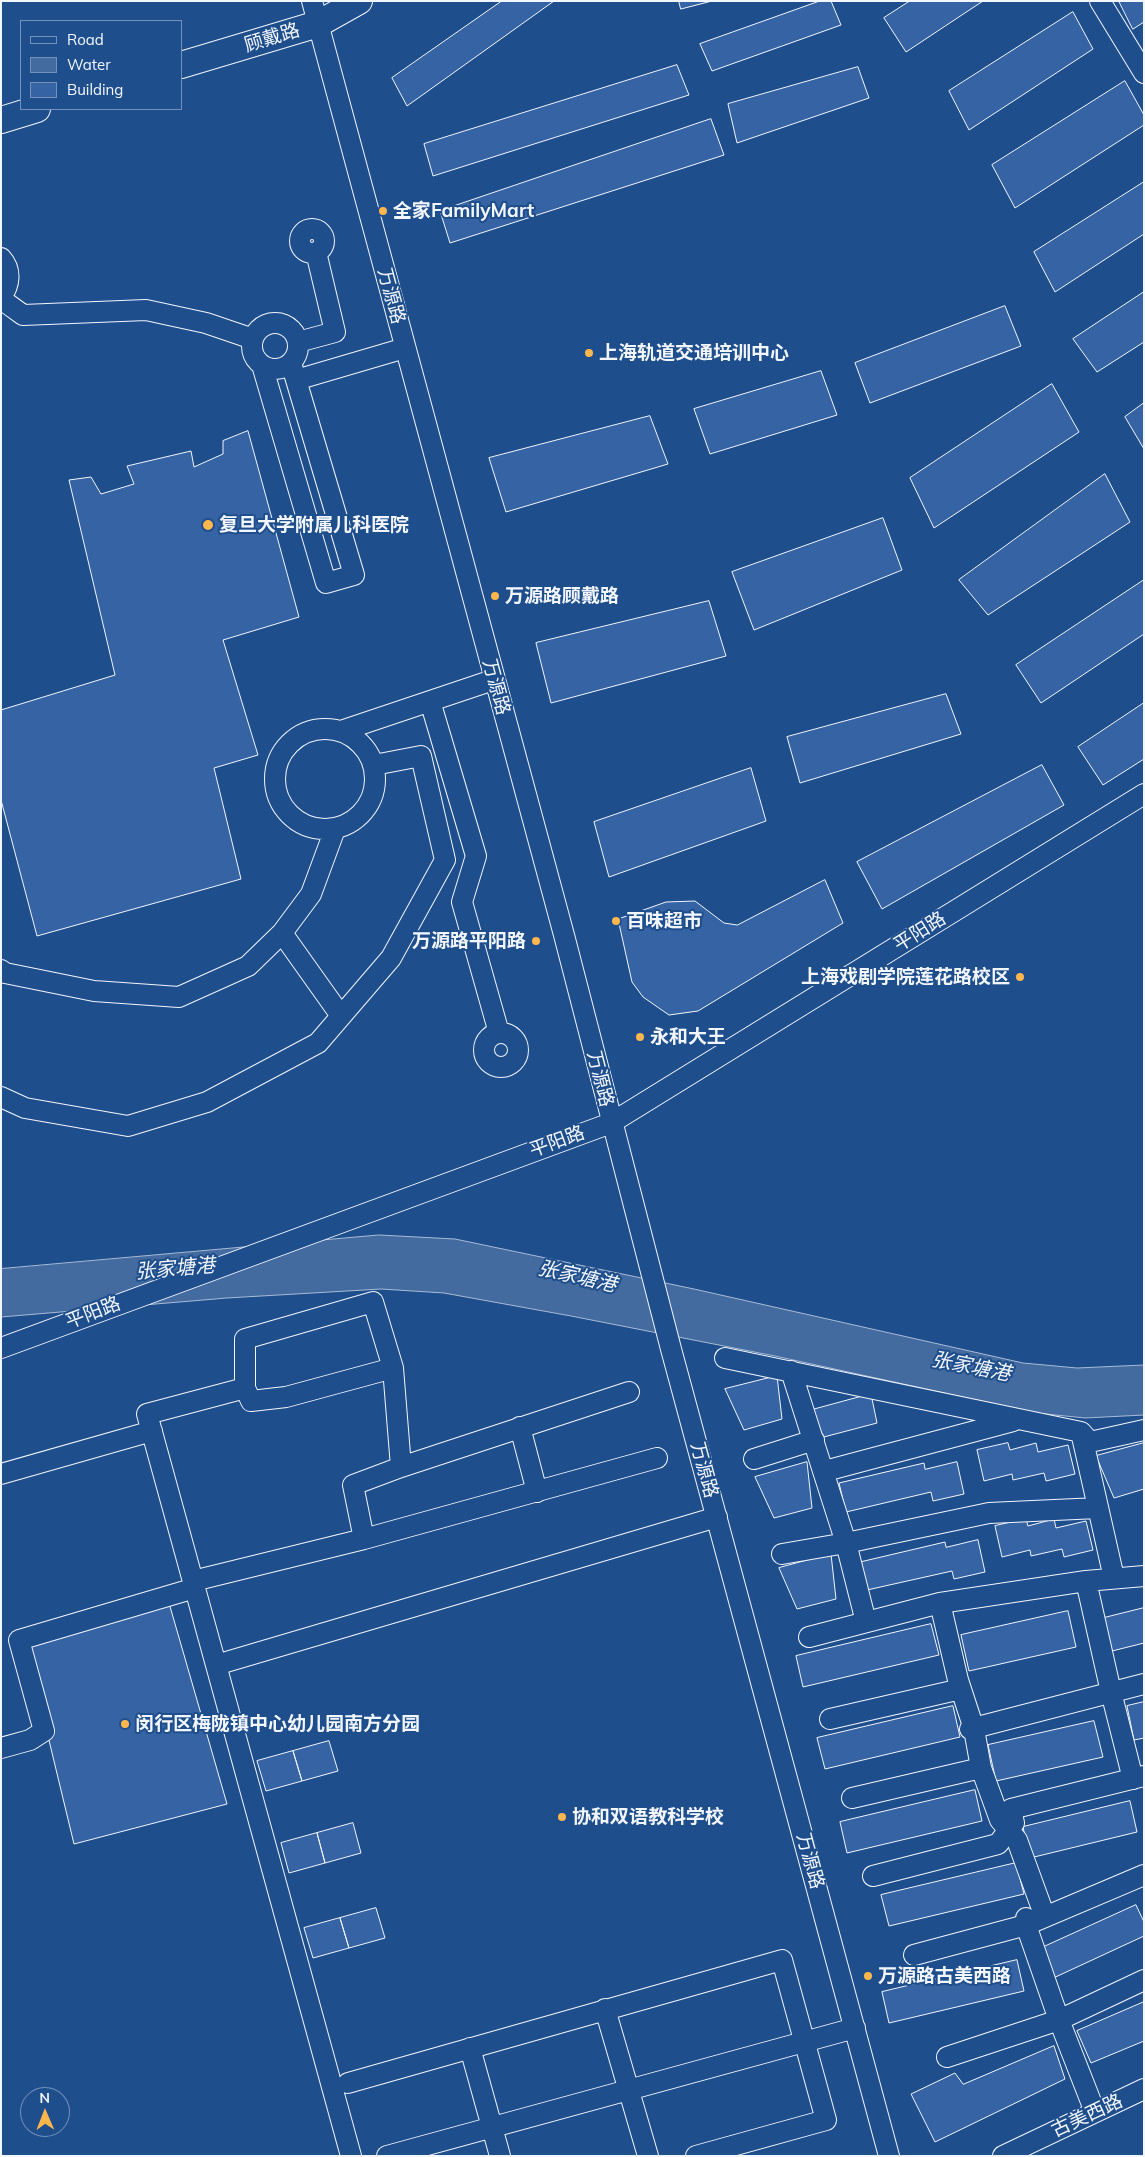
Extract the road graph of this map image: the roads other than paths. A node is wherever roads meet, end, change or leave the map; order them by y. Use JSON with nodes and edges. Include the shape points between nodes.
{"nodes":[{"id":1,"x":360,"y":1,"type":"edge"},
{"id":2,"x":1100,"y":1,"type":"edge"},
{"id":3,"x":315,"y":13,"type":"edge"},
{"id":4,"x":182,"y":65,"type":"edge"},
{"id":5,"x":1144,"y":73,"type":"edge"},
{"id":6,"x":34,"y":110,"type":"edge"},
{"id":7,"x":1,"y":120,"type":"edge"},
{"id":8,"x":316,"y":252,"type":"dead end"},
{"id":9,"x":1,"y":258,"type":"edge"},
{"id":10,"x":1,"y":298,"type":"edge"},
{"id":11,"x":253,"y":339,"type":"junction"},
{"id":12,"x":298,"y":342,"type":"junction"},
{"id":13,"x":405,"y":348,"type":"junction"},
{"id":14,"x":262,"y":365,"type":"junction"},
{"id":15,"x":294,"y":372,"type":"junction"},
{"id":16,"x":494,"y":680,"type":"junction"},
{"id":17,"x":430,"y":701,"type":"junction"},
{"id":18,"x":341,"y":731,"type":"junction"},
{"id":19,"x":374,"y":765,"type":"junction"},
{"id":20,"x":1144,"y":794,"type":"edge"},
{"id":21,"x":334,"y":829,"type":"junction"},
{"id":22,"x":282,"y":933,"type":"junction"},
{"id":23,"x":1,"y":970,"type":"edge"},
{"id":24,"x":341,"y":1016,"type":"junction"},
{"id":25,"x":499,"y":1033,"type":"dead end"},
{"id":26,"x":1,"y":1097,"type":"edge"},
{"id":27,"x":611,"y":1123,"type":"junction"},
{"id":28,"x":1,"y":1348,"type":"edge"},
{"id":29,"x":725,"y":1358,"type":"dead end"},
{"id":30,"x":393,"y":1368,"type":"junction"},
{"id":31,"x":792,"y":1371,"type":"junction"},
{"id":32,"x":245,"y":1388,"type":"junction"},
{"id":33,"x":629,"y":1392,"type":"dead end"},
{"id":34,"x":1018,"y":1419,"type":"junction"},
{"id":35,"x":520,"y":1427,"type":"junction"},
{"id":36,"x":1144,"y":1430,"type":"edge"},
{"id":37,"x":152,"y":1431,"type":"junction"},
{"id":38,"x":1081,"y":1432,"type":"junction"},
{"id":39,"x":814,"y":1440,"type":"junction"},
{"id":40,"x":657,"y":1458,"type":"dead end"},
{"id":41,"x":754,"y":1459,"type":"dead end"},
{"id":42,"x":401,"y":1467,"type":"junction"},
{"id":43,"x":825,"y":1471,"type":"junction"},
{"id":44,"x":1,"y":1474,"type":"edge"},
{"id":45,"x":538,"y":1492,"type":"junction"},
{"id":46,"x":1098,"y":1508,"type":"junction"},
{"id":47,"x":716,"y":1517,"type":"junction"},
{"id":48,"x":364,"y":1540,"type":"junction"},
{"id":49,"x":846,"y":1543,"type":"junction"},
{"id":50,"x":782,"y":1554,"type":"dead end"},
{"id":51,"x":1144,"y":1576,"type":"edge"},
{"id":52,"x":1114,"y":1578,"type":"junction"},
{"id":53,"x":1086,"y":1580,"type":"junction"},
{"id":54,"x":194,"y":1584,"type":"junction"},
{"id":55,"x":940,"y":1603,"type":"junction"},
{"id":56,"x":866,"y":1622,"type":"junction"},
{"id":57,"x":809,"y":1637,"type":"dead end"},
{"id":58,"x":216,"y":1665,"type":"junction"},
{"id":59,"x":1144,"y":1684,"type":"edge"},
{"id":60,"x":961,"y":1689,"type":"junction"},
{"id":61,"x":1111,"y":1692,"type":"junction"},
{"id":62,"x":830,"y":1720,"type":"dead end"},
{"id":63,"x":972,"y":1729,"type":"junction"},
{"id":64,"x":1,"y":1748,"type":"edge"},
{"id":65,"x":981,"y":1768,"type":"junction"},
{"id":66,"x":1139,"y":1778,"type":"edge"},
{"id":67,"x":852,"y":1798,"type":"dead end"},
{"id":68,"x":1009,"y":1830,"type":"junction"},
{"id":69,"x":1144,"y":1875,"type":"edge"},
{"id":70,"x":873,"y":1876,"type":"dead end"},
{"id":71,"x":1033,"y":1920,"type":"junction"},
{"id":72,"x":914,"y":1955,"type":"dead end"},
{"id":73,"x":1144,"y":1980,"type":"edge"},
{"id":74,"x":605,"y":2009,"type":"junction"},
{"id":75,"x":1059,"y":2020,"type":"junction"},
{"id":76,"x":855,"y":2028,"type":"junction"},
{"id":77,"x":805,"y":2042,"type":"junction"},
{"id":78,"x":470,"y":2048,"type":"junction"},
{"id":79,"x":947,"y":2056,"type":"dead end"},
{"id":80,"x":348,"y":2083,"type":"dead end"},
{"id":81,"x":1144,"y":2089,"type":"edge"},
{"id":82,"x":629,"y":2090,"type":"junction"},
{"id":83,"x":1095,"y":2112,"type":"junction"},
{"id":84,"x":492,"y":2127,"type":"junction"},
{"id":85,"x":351,"y":2156,"type":"edge"},
{"id":86,"x":387,"y":2156,"type":"edge"},
{"id":87,"x":500,"y":2156,"type":"edge"},
{"id":88,"x":648,"y":2156,"type":"edge"},
{"id":89,"x":696,"y":2156,"type":"edge"},
{"id":90,"x":889,"y":2156,"type":"edge"},
{"id":91,"x":1003,"y":2156,"type":"edge"}],
"edges":[{"from":1,"to":3,"type":"main road","name":"顾戴路"},
{"from":2,"to":5,"type":"street"},
{"from":3,"to":4,"type":"main road","name":"顾戴路"},
{"from":3,"to":13,"type":"street","name":"万源路"},
{"from":6,"to":7,"type":"main road"},
{"from":8,"to":12,"type":"street","via":[[335,332]]},
{"from":9,"to":10,"type":"street","via":[[9,281]]},
{"from":10,"to":11,"type":"street","via":[[22,315],[146,310],[206,323]]},
{"from":11,"to":12,"type":"street","via":[[262,328],[276,324],[290,329]]},
{"from":11,"to":14,"type":"street","via":[[253,354]]},
{"from":12,"to":15,"type":"street"},
{"from":13,"to":15,"type":"street"},
{"from":13,"to":16,"type":"street","name":"万源路"},
{"from":14,"to":15,"type":"street"},
{"from":14,"to":15,"type":"street","via":[[326,583],[354,575]]},
{"from":16,"to":17,"type":"street"},
{"from":16,"to":27,"type":"street","name":"万源路","via":[[564,935]]},
{"from":17,"to":18,"type":"street"},
{"from":17,"to":25,"type":"street","via":[[476,856],[462,902]]},
{"from":18,"to":19,"type":"street","via":[[355,738],[367,750]]},
{"from":18,"to":21,"type":"street","via":[[324,728],[307,731],[282,752],[275,767],[274,784],[288,814],[302,824]]},
{"from":19,"to":21,"type":"street","via":[[376,782],[368,805],[350,823]]},
{"from":19,"to":24,"type":"street","via":[[421,756],[445,860],[391,958]]},
{"from":20,"to":27,"type":"street","name":"平阳路"},
{"from":21,"to":22,"type":"street","via":[[311,894]]},
{"from":22,"to":23,"type":"street","via":[[248,966],[179,997],[94,990]]},
{"from":22,"to":24,"type":"street"},
{"from":24,"to":26,"type":"street","via":[[318,1043],[207,1102],[128,1126],[25,1108]]},
{"from":27,"to":28,"type":"street","name":"平阳路"},
{"from":27,"to":47,"type":"street","name":"万源路"},
{"from":29,"to":31,"type":"street"},
{"from":30,"to":32,"type":"street","via":[[286,1397],[252,1401]]},
{"from":30,"to":32,"type":"street","via":[[373,1302],[245,1339]]},
{"from":30,"to":42,"type":"street"},
{"from":31,"to":34,"type":"street"},
{"from":31,"to":39,"type":"street"},
{"from":32,"to":37,"type":"street","via":[[147,1414]]},
{"from":33,"to":35,"type":"street"},
{"from":34,"to":38,"type":"street"},
{"from":34,"to":43,"type":"street"},
{"from":35,"to":42,"type":"street"},
{"from":35,"to":45,"type":"street"},
{"from":36,"to":38,"type":"street","via":[[1090,1442]]},
{"from":37,"to":44,"type":"street"},
{"from":37,"to":54,"type":"street"},
{"from":38,"to":46,"type":"street"},
{"from":39,"to":41,"type":"street"},
{"from":39,"to":43,"type":"street"},
{"from":40,"to":45,"type":"street"},
{"from":42,"to":48,"type":"street","via":[[353,1485]]},
{"from":43,"to":49,"type":"street"},
{"from":45,"to":48,"type":"street"},
{"from":46,"to":49,"type":"street","via":[[990,1513]]},
{"from":46,"to":52,"type":"street"},
{"from":47,"to":58,"type":"street"},
{"from":47,"to":76,"type":"street","name":"万源路"},
{"from":48,"to":54,"type":"street"},
{"from":49,"to":50,"type":"street"},
{"from":49,"to":56,"type":"street"},
{"from":51,"to":52,"type":"street"},
{"from":52,"to":53,"type":"street"},
{"from":53,"to":55,"type":"street"},
{"from":53,"to":61,"type":"street"},
{"from":54,"to":58,"type":"street"},
{"from":54,"to":64,"type":"street","via":[[19,1640],[44,1731],[30,1740]]},
{"from":55,"to":56,"type":"street"},
{"from":55,"to":60,"type":"street"},
{"from":56,"to":57,"type":"street"},
{"from":58,"to":85,"type":"street"},
{"from":59,"to":61,"type":"street"},
{"from":60,"to":62,"type":"street"},
{"from":60,"to":63,"type":"street"},
{"from":61,"to":63,"type":"street"},
{"from":61,"to":66,"type":"street"},
{"from":63,"to":65,"type":"street"},
{"from":65,"to":67,"type":"street"},
{"from":65,"to":68,"type":"street","via":[[1000,1820]]},
{"from":66,"to":68,"type":"street","via":[[1011,1809],[1014,1823]]},
{"from":68,"to":70,"type":"street","via":[[998,1844]]},
{"from":68,"to":71,"type":"street","via":[[1017,1840]]},
{"from":69,"to":71,"type":"street"},
{"from":71,"to":72,"type":"street"},
{"from":71,"to":75,"type":"street"},
{"from":73,"to":75,"type":"street"},
{"from":74,"to":77,"type":"street","via":[[782,1960]]},
{"from":74,"to":78,"type":"street"},
{"from":74,"to":82,"type":"street"},
{"from":75,"to":79,"type":"street"},
{"from":75,"to":83,"type":"street"},
{"from":76,"to":77,"type":"street"},
{"from":76,"to":90,"type":"street","name":"万源路"},
{"from":77,"to":82,"type":"street"},
{"from":77,"to":89,"type":"street","via":[[826,2120]]},
{"from":78,"to":80,"type":"street"},
{"from":78,"to":84,"type":"street"},
{"from":81,"to":83,"type":"street","name":"古美西路"},
{"from":82,"to":84,"type":"street"},
{"from":82,"to":88,"type":"street"},
{"from":83,"to":91,"type":"street","name":"古美西路"},
{"from":84,"to":86,"type":"street"},
{"from":84,"to":87,"type":"street"}]}
